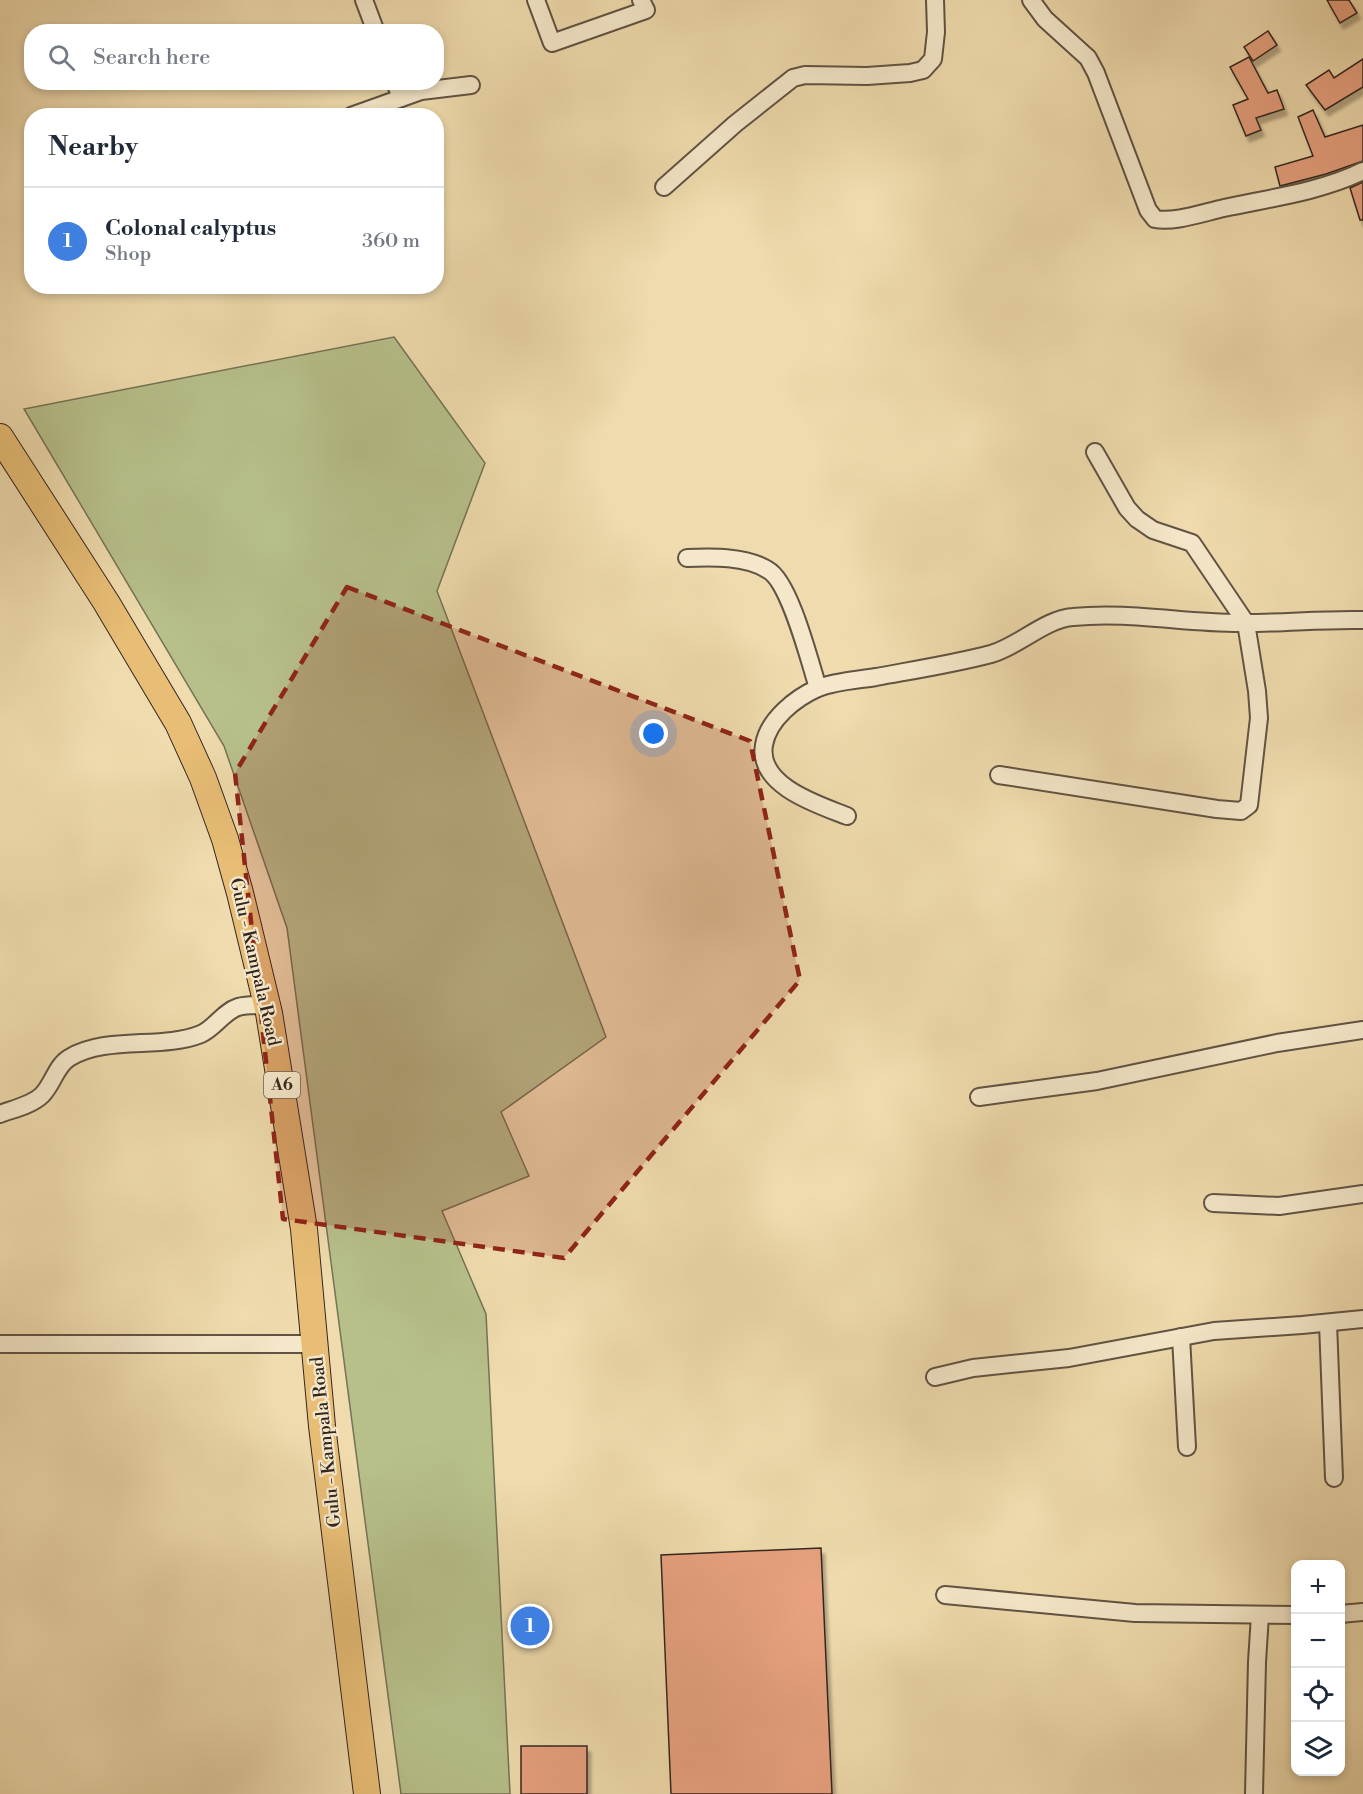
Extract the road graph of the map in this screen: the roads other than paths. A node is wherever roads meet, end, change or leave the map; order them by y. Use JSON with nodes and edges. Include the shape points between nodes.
{"nodes":[{"id":1,"x":364,"y":0,"type":"edge"},
{"id":2,"x":536,"y":0,"type":"edge"},
{"id":3,"x":641,"y":0,"type":"edge"},
{"id":4,"x":935,"y":0,"type":"edge"},
{"id":5,"x":1031,"y":0,"type":"edge"},
{"id":6,"x":373,"y":24,"type":"edge"},
{"id":7,"x":471,"y":85,"type":"dead end"},
{"id":8,"x":444,"y":89,"type":"edge"},
{"id":9,"x":398,"y":90,"type":"edge"},
{"id":10,"x":435,"y":90,"type":"edge"},
{"id":11,"x":365,"y":108,"type":"edge"},
{"id":12,"x":1363,"y":171,"type":"edge"},
{"id":13,"x":664,"y":187,"type":"dead end"},
{"id":14,"x":0,"y":437,"type":"edge"},
{"id":15,"x":1095,"y":452,"type":"dead end"},
{"id":16,"x":687,"y":558,"type":"dead end"},
{"id":17,"x":1363,"y":620,"type":"edge"},
{"id":18,"x":1246,"y":623,"type":"junction"},
{"id":19,"x":818,"y":688,"type":"junction"},
{"id":20,"x":999,"y":775,"type":"dead end"},
{"id":21,"x":847,"y":816,"type":"dead end"},
{"id":22,"x":269,"y":1013,"type":"junction"},
{"id":23,"x":1363,"y":1030,"type":"edge"},
{"id":24,"x":979,"y":1097,"type":"dead end"},
{"id":25,"x":0,"y":1114,"type":"edge"},
{"id":26,"x":1363,"y":1194,"type":"edge"},
{"id":27,"x":1213,"y":1203,"type":"dead end"},
{"id":28,"x":1363,"y":1319,"type":"edge"},
{"id":29,"x":1328,"y":1323,"type":"junction"},
{"id":30,"x":1181,"y":1336,"type":"junction"},
{"id":31,"x":0,"y":1344,"type":"edge"},
{"id":32,"x":316,"y":1344,"type":"junction"},
{"id":33,"x":935,"y":1377,"type":"dead end"},
{"id":34,"x":1187,"y":1447,"type":"dead end"},
{"id":35,"x":1334,"y":1478,"type":"dead end"},
{"id":36,"x":945,"y":1595,"type":"dead end"},
{"id":37,"x":1363,"y":1611,"type":"edge"},
{"id":38,"x":1345,"y":1613,"type":"edge"},
{"id":39,"x":1291,"y":1615,"type":"edge"},
{"id":40,"x":1260,"y":1616,"type":"junction"},
{"id":41,"x":368,"y":1794,"type":"edge"},
{"id":42,"x":1254,"y":1794,"type":"edge"}],
"edges":[{"from":1,"to":6,"type":"street"},
{"from":2,"to":3,"type":"street","via":[[552,43],[646,10]]},
{"from":4,"to":13,"type":"street","via":[[933,59],[923,70],[793,78]]},
{"from":5,"to":12,"type":"street","via":[[1045,19],[1088,58],[1148,210],[1155,219],[1190,216],[1316,188]]},
{"from":7,"to":8,"type":"street"},
{"from":9,"to":10,"type":"street"},
{"from":9,"to":11,"type":"street"},
{"from":14,"to":22,"type":"main road","name":"Gulu - Kampala Road","number":"A6","via":[[178,723],[225,839]]},
{"from":15,"to":18,"type":"street","via":[[1127,508],[1153,530],[1192,543]]},
{"from":16,"to":19,"type":"street","via":[[722,557],[761,566],[777,577]]},
{"from":17,"to":18,"type":"street"},
{"from":18,"to":19,"type":"street","via":[[1073,616],[992,654]]},
{"from":18,"to":20,"type":"street","via":[[1259,718],[1251,795],[1245,810]]},
{"from":19,"to":21,"type":"street","via":[[774,722],[763,751],[770,770],[787,789]]},
{"from":22,"to":25,"type":"street","via":[[261,1005],[240,1006],[201,1034],[80,1052],[67,1059],[44,1094]]},
{"from":22,"to":32,"type":"main road","name":"Gulu - Kampala Road","number":"A6","via":[[302,1218]]},
{"from":23,"to":24,"type":"street","via":[[1277,1043],[1097,1081]]},
{"from":26,"to":27,"type":"street","via":[[1279,1206]]},
{"from":28,"to":29,"type":"street"},
{"from":29,"to":30,"type":"street"},
{"from":29,"to":35,"type":"street"},
{"from":30,"to":33,"type":"street","via":[[1069,1358],[973,1368]]},
{"from":30,"to":34,"type":"street"},
{"from":31,"to":32,"type":"street"},
{"from":32,"to":41,"type":"main road","name":"Gulu - Kampala Road","number":"A6","via":[[329,1484]]},
{"from":36,"to":40,"type":"street","via":[[1136,1613]]},
{"from":37,"to":38,"type":"street"},
{"from":39,"to":40,"type":"street"},
{"from":40,"to":42,"type":"street"}]}
